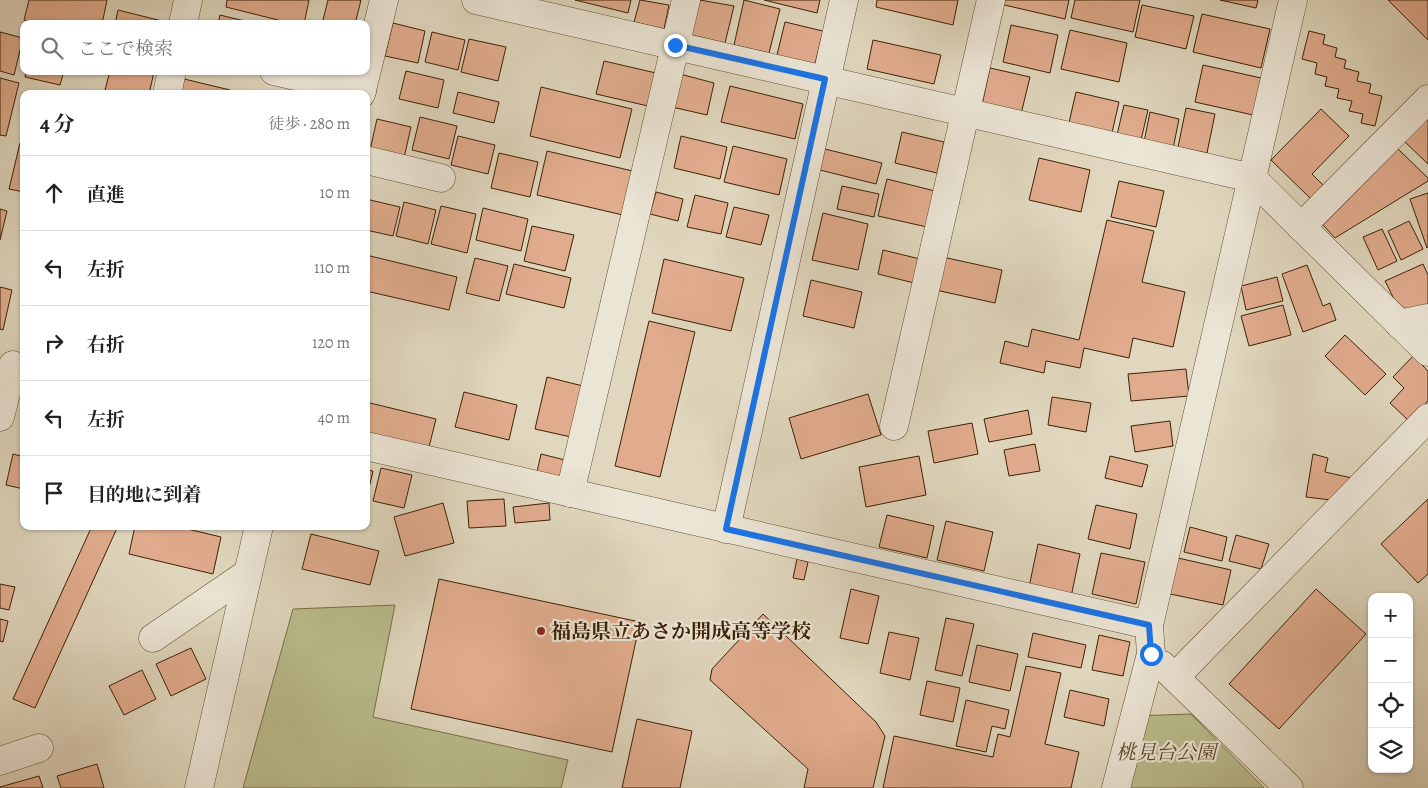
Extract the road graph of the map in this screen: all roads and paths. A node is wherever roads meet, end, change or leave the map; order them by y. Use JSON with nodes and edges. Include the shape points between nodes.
{"nodes":[{"id":1,"x":188,"y":0,"type":"edge"},
{"id":2,"x":384,"y":0,"type":"edge"},
{"id":3,"x":476,"y":0,"type":"edge"},
{"id":4,"x":686,"y":0,"type":"edge"},
{"id":5,"x":844,"y":0,"type":"edge"},
{"id":6,"x":991,"y":0,"type":"edge"},
{"id":7,"x":1293,"y":0,"type":"edge"},
{"id":8,"x":184,"y":20,"type":"edge"},
{"id":9,"x":675,"y":45,"type":"junction"},
{"id":10,"x":370,"y":59,"type":"edge"},
{"id":11,"x":171,"y":75,"type":"edge"},
{"id":12,"x":291,"y":75,"type":"edge"},
{"id":13,"x":366,"y":75,"type":"edge"},
{"id":14,"x":825,"y":79,"type":"junction"},
{"id":15,"x":168,"y":90,"type":"edge"},
{"id":16,"x":354,"y":90,"type":"edge"},
{"id":17,"x":362,"y":90,"type":"edge"},
{"id":18,"x":1428,"y":99,"type":"edge"},
{"id":19,"x":965,"y":112,"type":"junction"},
{"id":20,"x":370,"y":161,"type":"edge"},
{"id":21,"x":441,"y":178,"type":"dead end"},
{"id":22,"x":1252,"y":178,"type":"junction"},
{"id":23,"x":1301,"y":227,"type":"junction"},
{"id":24,"x":1428,"y":318,"type":"edge"},
{"id":25,"x":1400,"y":324,"type":"junction"},
{"id":26,"x":1428,"y":352,"type":"edge"},
{"id":27,"x":12,"y":365,"type":"edge"},
{"id":28,"x":0,"y":418,"type":"edge"},
{"id":29,"x":1428,"y":418,"type":"edge"},
{"id":30,"x":894,"y":426,"type":"dead end"},
{"id":31,"x":370,"y":447,"type":"edge"},
{"id":32,"x":570,"y":493,"type":"junction"},
{"id":33,"x":726,"y":529,"type":"junction"},
{"id":34,"x":258,"y":530,"type":"edge"},
{"id":35,"x":248,"y":572,"type":"junction"},
{"id":36,"x":1149,"y":625,"type":"junction"},
{"id":37,"x":153,"y":638,"type":"dead end"},
{"id":38,"x":1151,"y":654,"type":"junction"},
{"id":39,"x":1175,"y":677,"type":"junction"},
{"id":40,"x":39,"y":748,"type":"dead end"},
{"id":41,"x":0,"y":760,"type":"edge"},
{"id":42,"x":199,"y":788,"type":"edge"},
{"id":43,"x":1116,"y":788,"type":"edge"},
{"id":44,"x":1289,"y":788,"type":"edge"}],
"edges":[{"from":1,"to":8,"type":"street"},
{"from":2,"to":10,"type":"street"},
{"from":3,"to":9,"type":"street"},
{"from":4,"to":9,"type":"street"},
{"from":5,"to":14,"type":"street"},
{"from":6,"to":19,"type":"street"},
{"from":7,"to":22,"type":"street"},
{"from":9,"to":14,"type":"street"},
{"from":9,"to":32,"type":"street"},
{"from":11,"to":15,"type":"street"},
{"from":12,"to":16,"type":"street"},
{"from":13,"to":17,"type":"street"},
{"from":14,"to":19,"type":"street"},
{"from":14,"to":33,"type":"street"},
{"from":18,"to":23,"type":"street"},
{"from":19,"to":22,"type":"street"},
{"from":19,"to":30,"type":"street"},
{"from":20,"to":21,"type":"street"},
{"from":22,"to":23,"type":"street"},
{"from":22,"to":36,"type":"street"},
{"from":23,"to":25,"type":"street"},
{"from":24,"to":25,"type":"street"},
{"from":25,"to":26,"type":"street"},
{"from":27,"to":28,"type":"street"},
{"from":29,"to":39,"type":"street"},
{"from":31,"to":32,"type":"street"},
{"from":32,"to":33,"type":"street"},
{"from":33,"to":36,"type":"street"},
{"from":34,"to":35,"type":"street"},
{"from":35,"to":37,"type":"street"},
{"from":35,"to":42,"type":"street"},
{"from":36,"to":38,"type":"street"},
{"from":38,"to":39,"type":"street"},
{"from":38,"to":43,"type":"street"},
{"from":39,"to":44,"type":"street"},
{"from":40,"to":41,"type":"street"}]}
